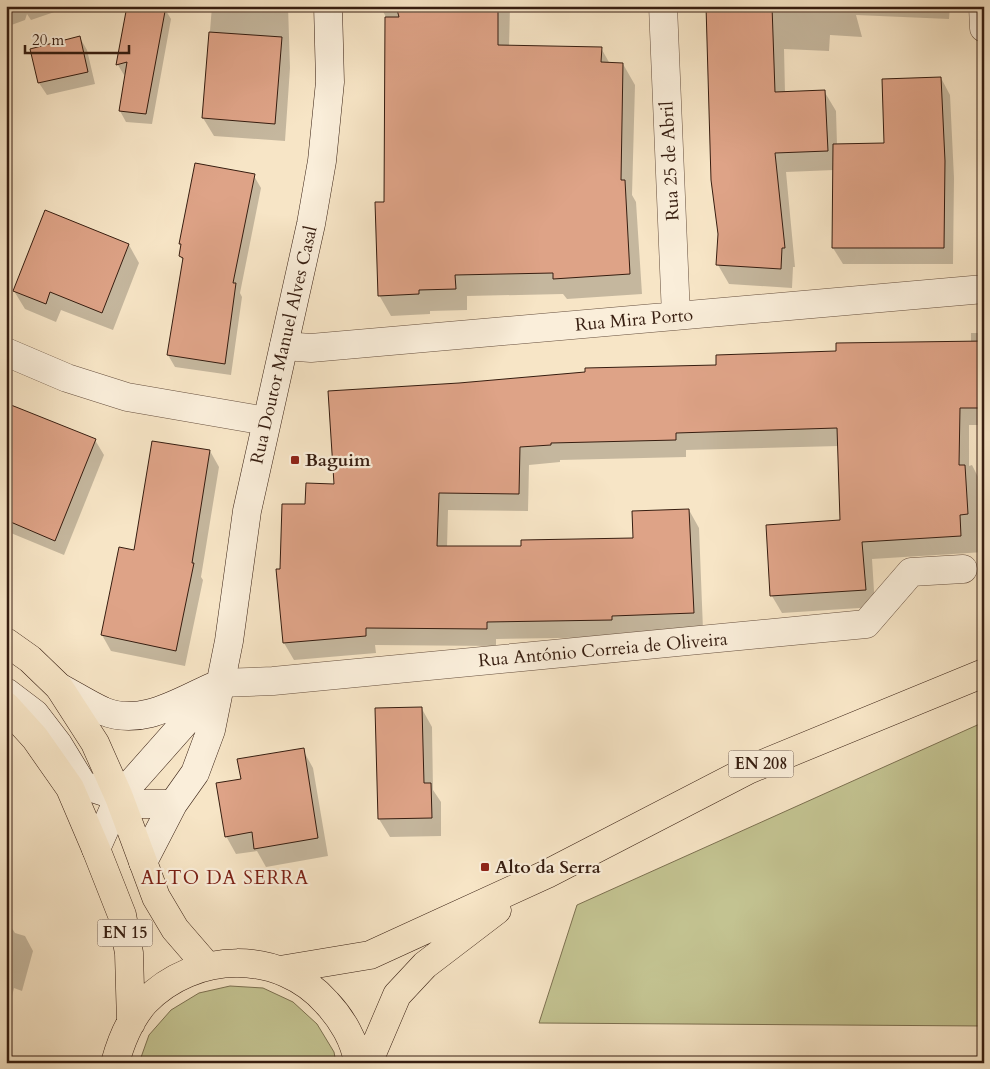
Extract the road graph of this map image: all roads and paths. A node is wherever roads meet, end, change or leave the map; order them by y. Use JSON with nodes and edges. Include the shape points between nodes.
{"nodes":[{"id":1,"x":328,"y":6,"type":"edge"},
{"id":2,"x":663,"y":6,"type":"edge"},
{"id":3,"x":983,"y":6,"type":"edge"},
{"id":4,"x":984,"y":28,"type":"edge"},
{"id":5,"x":984,"y":289,"type":"edge"},
{"id":6,"x":676,"y":316,"type":"junction"},
{"id":7,"x":284,"y":346,"type":"junction"},
{"id":8,"x":6,"y":352,"type":"edge"},
{"id":9,"x":266,"y":421,"type":"junction"},
{"id":10,"x":963,"y":569,"type":"dead end"},
{"id":11,"x":6,"y":642,"type":"edge"},
{"id":12,"x":984,"y":673,"type":"edge"},
{"id":13,"x":220,"y":683,"type":"junction"},
{"id":14,"x":59,"y":687,"type":"junction"},
{"id":15,"x":6,"y":692,"type":"edge"},
{"id":16,"x":6,"y":706,"type":"edge"},
{"id":17,"x":119,"y":797,"type":"junction"},
{"id":18,"x":173,"y":804,"type":"junction"},
{"id":19,"x":96,"y":849,"type":"junction"},
{"id":20,"x":143,"y":862,"type":"junction"},
{"id":21,"x":547,"y":874,"type":"junction"},
{"id":22,"x":207,"y":966,"type":"junction"},
{"id":23,"x":280,"y":970,"type":"junction"},
{"id":24,"x":131,"y":1023,"type":"junction"},
{"id":25,"x":115,"y":1063,"type":"edge"},
{"id":26,"x":358,"y":1063,"type":"edge"},
{"id":27,"x":368,"y":1063,"type":"edge"}],
"edges":[{"from":1,"to":7,"type":"street","name":"Rua Doutor Manuel Alves Casal","via":[[330,82],[322,161]]},
{"from":2,"to":6,"type":"street","name":"Rua 25 de Abril"},
{"from":3,"to":4,"type":"street"},
{"from":5,"to":6,"type":"street","name":"Rua Mira Porto"},
{"from":6,"to":7,"type":"street","name":"Rua Mira Porto","via":[[311,348]]},
{"from":7,"to":9,"type":"street","name":"Rua Doutor Manuel Alves Casal"},
{"from":8,"to":9,"type":"street","via":[[67,378],[127,397]]},
{"from":9,"to":13,"type":"street","name":"Rua Doutor Manuel Alves Casal","via":[[247,511]]},
{"from":10,"to":13,"type":"street","name":"Rua António Correia de Oliveira","via":[[911,572],[866,624],[283,680]]},
{"from":11,"to":14,"type":"main road","number":"EN 15","via":[[30,659]]},
{"from":12,"to":21,"type":"main road","number":"EN 208","via":[[748,770]]},
{"from":13,"to":14,"type":"street","via":[[154,714],[128,717],[105,712]]},
{"from":13,"to":17,"type":"street","name":"Rua Doutor Manuel Alves Casal"},
{"from":13,"to":18,"type":"street","name":"Rua Doutor Manuel Alves Casal","via":[[211,730],[194,773]]},
{"from":14,"to":17,"type":"main road","number":"EN 15","via":[[94,743]]},
{"from":15,"to":17,"type":"street","via":[[35,714],[83,785]]},
{"from":16,"to":19,"type":"main road","number":"EN 15","via":[[35,738],[70,788]]},
{"from":17,"to":18,"type":"street","via":[[141,804]]},
{"from":17,"to":19,"type":"street","name":"Rua Doutor Manuel Alves Casal"},
{"from":17,"to":20,"type":"main road","number":"EN 15"},
{"from":18,"to":20,"type":"street","name":"Rua Doutor Manuel Alves Casal"},
{"from":19,"to":24,"type":"main road","number":"EN 15","via":[[122,916],[129,954]]},
{"from":20,"to":22,"type":"main road","number":"EN 15","via":[[156,896],[175,929]]},
{"from":21,"to":23,"type":"main road","number":"EN 208","via":[[370,955]]},
{"from":21,"to":27,"type":"main road","number":"EN 208","via":[[424,965],[397,995]]},
{"from":22,"to":23,"type":"main road","via":[[256,964]]},
{"from":22,"to":24,"type":"main road","via":[[184,974],[163,987],[145,1003]]},
{"from":23,"to":26,"type":"main road","via":[[320,995],[337,1013]]},
{"from":24,"to":25,"type":"main road"}]}
